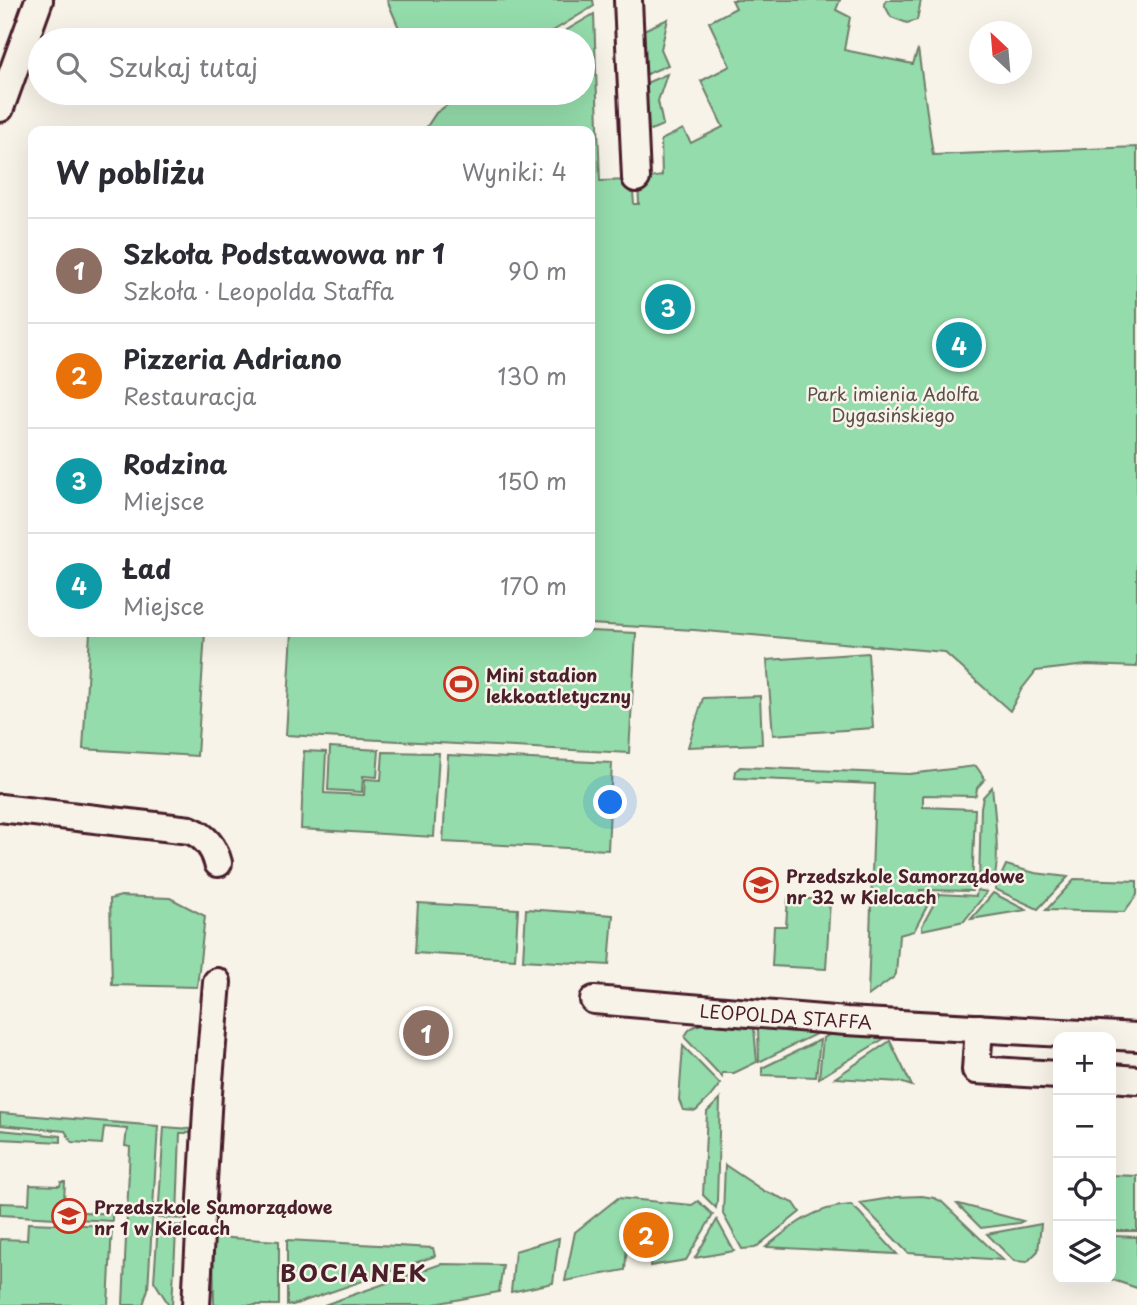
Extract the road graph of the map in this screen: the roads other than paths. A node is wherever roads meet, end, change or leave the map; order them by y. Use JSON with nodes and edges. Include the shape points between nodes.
{"nodes":[{"id":1,"x":38,"y":0,"type":"edge"},
{"id":2,"x":628,"y":0,"type":"edge"},
{"id":3,"x":28,"y":28,"type":"edge"},
{"id":4,"x":28,"y":28,"type":"edge"},
{"id":5,"x":0,"y":108,"type":"edge"},
{"id":6,"x":636,"y":178,"type":"dead end"},
{"id":7,"x":0,"y":808,"type":"edge"},
{"id":8,"x":218,"y":863,"type":"dead end"},
{"id":9,"x":217,"y":982,"type":"dead end"},
{"id":10,"x":594,"y":1000,"type":"dead end"},
{"id":11,"x":979,"y":1028,"type":"junction"},
{"id":12,"x":1137,"y":1037,"type":"edge"},
{"id":13,"x":1053,"y":1075,"type":"edge"},
{"id":14,"x":1116,"y":1078,"type":"edge"},
{"id":15,"x":1137,"y":1080,"type":"edge"},
{"id":16,"x":196,"y":1305,"type":"edge"}],
"edges":[{"from":1,"to":3,"type":"street"},
{"from":2,"to":6,"type":"street"},
{"from":4,"to":5,"type":"street"},
{"from":7,"to":8,"type":"street","via":[[190,830],[208,841]]},
{"from":9,"to":16,"type":"street"},
{"from":10,"to":11,"type":"street","name":"LEOPOLDA STAFFA"},
{"from":11,"to":12,"type":"street","name":"LEOPOLDA STAFFA"},
{"from":11,"to":13,"type":"street","via":[[976,1070]]},
{"from":14,"to":15,"type":"street"}]}
